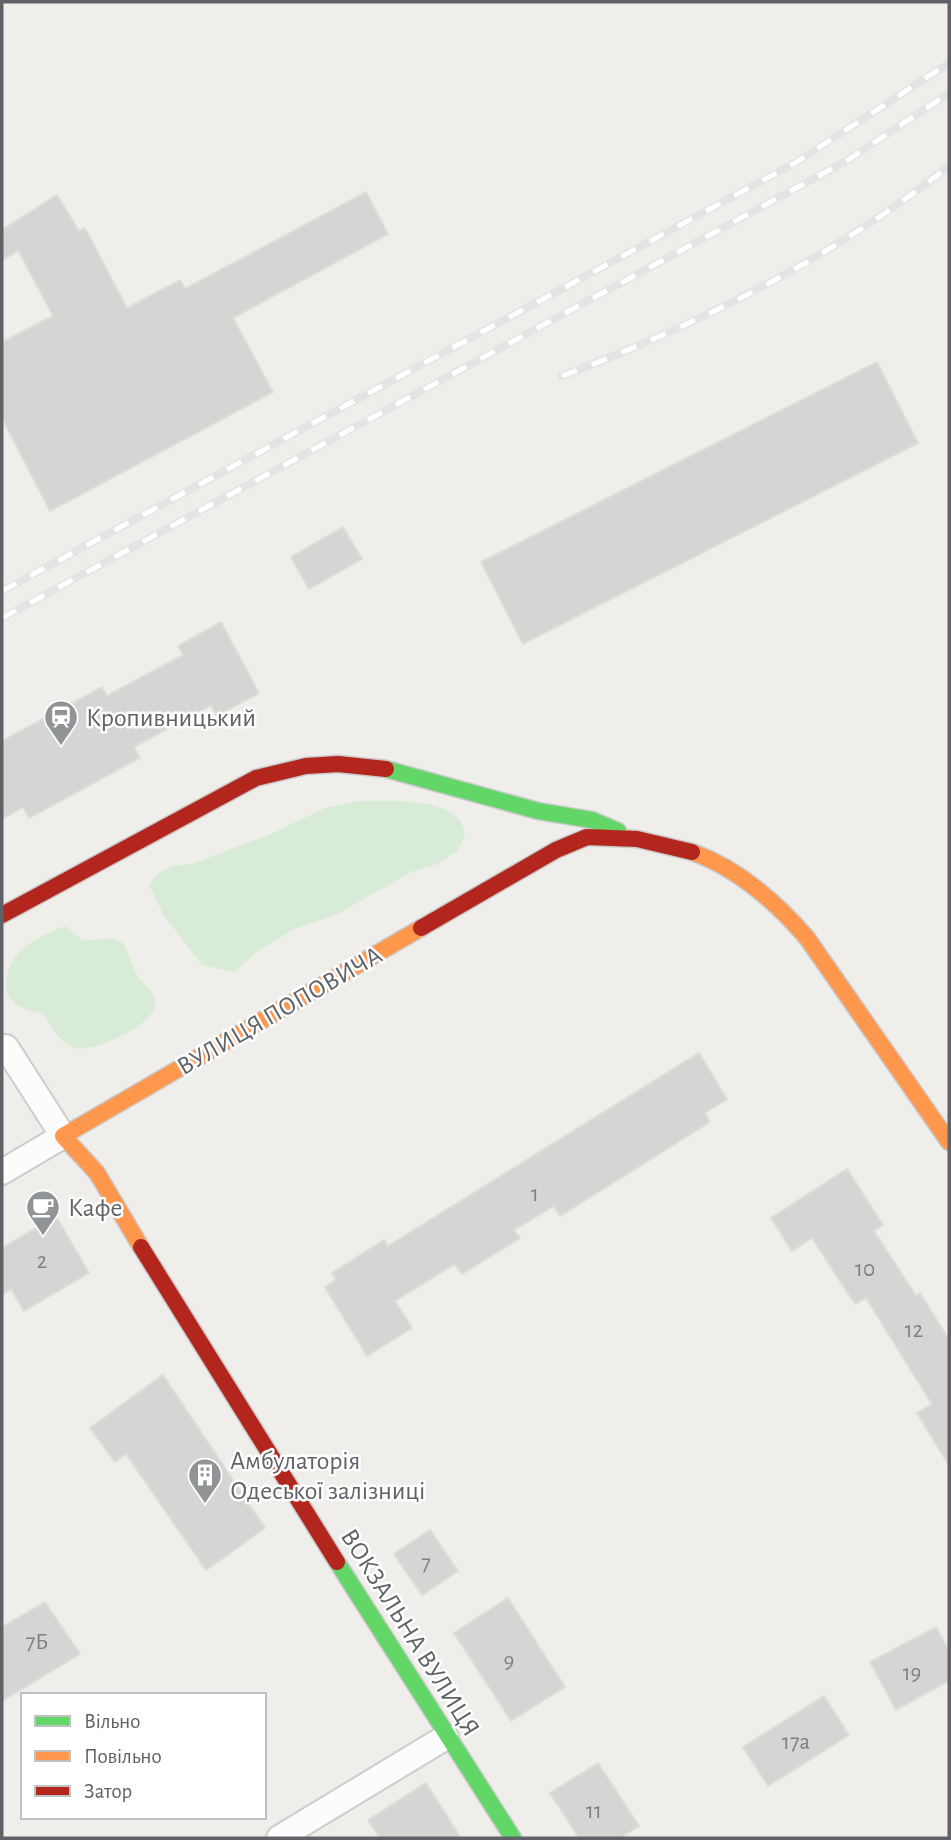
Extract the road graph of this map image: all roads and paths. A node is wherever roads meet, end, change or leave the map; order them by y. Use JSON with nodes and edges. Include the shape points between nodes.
{"nodes":[{"id":1,"x":638,"y":839,"type":"junction"},
{"id":2,"x":2,"y":915,"type":"edge"},
{"id":3,"x":3,"y":1045,"type":"edge"},
{"id":4,"x":63,"y":1136,"type":"junction"},
{"id":5,"x":949,"y":1142,"type":"edge"},
{"id":6,"x":2,"y":1172,"type":"edge"},
{"id":7,"x":446,"y":1737,"type":"junction"},
{"id":8,"x":279,"y":1838,"type":"edge"},
{"id":9,"x":513,"y":1838,"type":"edge"}],
"edges":[{"from":1,"to":2,"type":"street","via":[[592,820],[538,811],[390,769],[306,766],[256,778]]},
{"from":1,"to":4,"type":"street","name":"ВУЛИЦЯ ПОПОВИЧА","via":[[587,837],[556,849]]},
{"from":1,"to":5,"type":"street","via":[[694,852],[721,864],[789,917]]},
{"from":3,"to":4,"type":"street"},
{"from":4,"to":6,"type":"street","name":"ВУЛИЦЯ ПОПОВИЧА"},
{"from":4,"to":7,"type":"street","name":"ВОКЗАЛЬНА ВУЛИЦЯ","via":[[97,1173],[203,1351]]},
{"from":7,"to":8,"type":"street"},
{"from":7,"to":9,"type":"street","name":"ВОКЗАЛЬНА ВУЛИЦЯ"}]}
